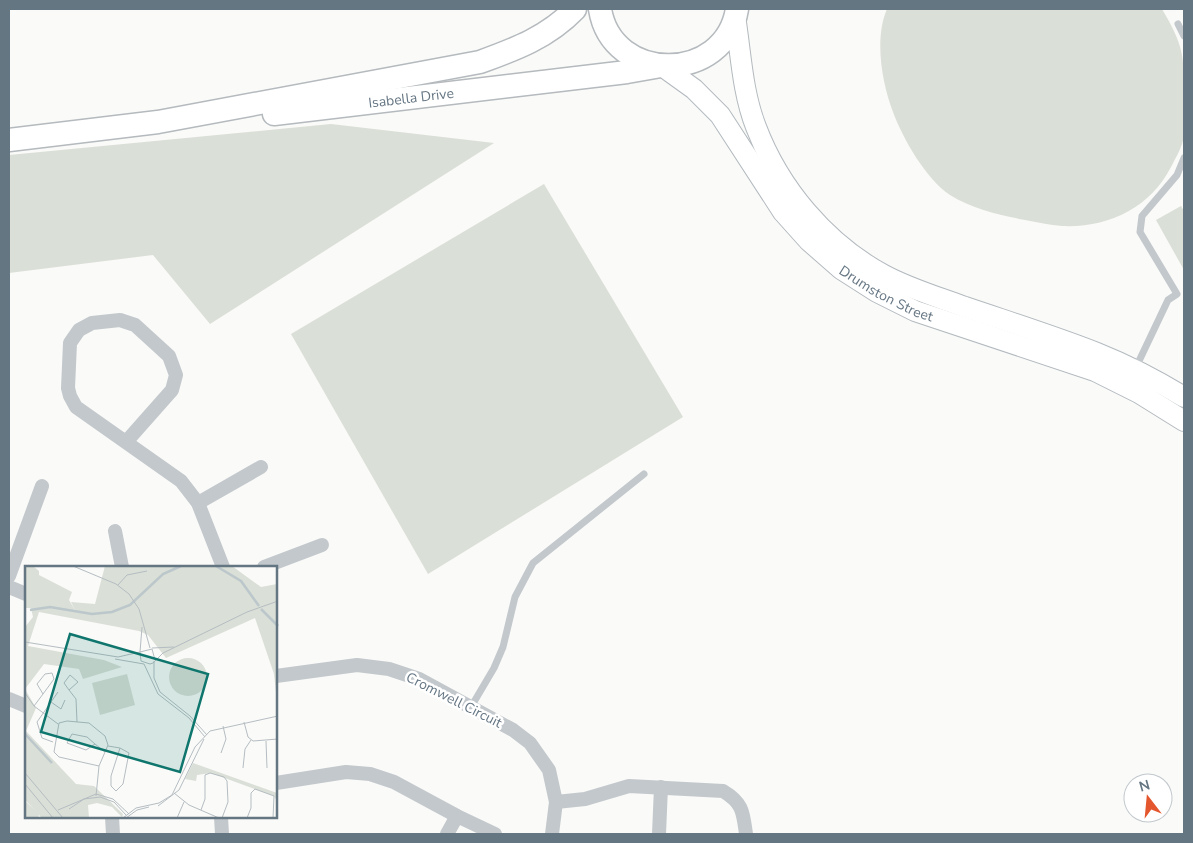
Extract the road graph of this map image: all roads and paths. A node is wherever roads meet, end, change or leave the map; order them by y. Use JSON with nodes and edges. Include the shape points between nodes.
{"nodes":[{"id":1,"x":575,"y":9,"type":"edge"},
{"id":2,"x":600,"y":9,"type":"edge"},
{"id":3,"x":737,"y":12,"type":"edge"},
{"id":4,"x":1178,"y":24,"type":"dead end"},
{"id":5,"x":1184,"y":36,"type":"edge"},
{"id":6,"x":661,"y":66,"type":"junction"},
{"id":7,"x":158,"y":122,"type":"junction"},
{"id":8,"x":9,"y":140,"type":"edge"},
{"id":9,"x":1184,"y":158,"type":"edge"},
{"id":10,"x":1139,"y":382,"type":"junction"},
{"id":11,"x":1184,"y":397,"type":"edge"},
{"id":12,"x":1184,"y":421,"type":"edge"},
{"id":13,"x":126,"y":442,"type":"junction"},
{"id":14,"x":261,"y":467,"type":"dead end"},
{"id":15,"x":644,"y":474,"type":"dead end"},
{"id":16,"x":42,"y":486,"type":"dead end"},
{"id":17,"x":198,"y":503,"type":"junction"},
{"id":18,"x":115,"y":531,"type":"dead end"},
{"id":19,"x":322,"y":545,"type":"dead end"},
{"id":20,"x":122,"y":566,"type":"edge"},
{"id":21,"x":223,"y":566,"type":"edge"},
{"id":22,"x":267,"y":566,"type":"edge"},
{"id":23,"x":9,"y":576,"type":"edge"},
{"id":24,"x":9,"y":587,"type":"edge"},
{"id":25,"x":25,"y":594,"type":"edge"},
{"id":26,"x":278,"y":676,"type":"edge"},
{"id":27,"x":9,"y":699,"type":"edge"},
{"id":28,"x":25,"y":706,"type":"edge"},
{"id":29,"x":471,"y":707,"type":"junction"},
{"id":30,"x":278,"y":783,"type":"edge"},
{"id":31,"x":661,"y":787,"type":"junction"},
{"id":32,"x":556,"y":802,"type":"junction"},
{"id":33,"x":457,"y":816,"type":"junction"},
{"id":34,"x":112,"y":818,"type":"edge"},
{"id":35,"x":221,"y":818,"type":"edge"},
{"id":36,"x":113,"y":834,"type":"edge"},
{"id":37,"x":222,"y":834,"type":"edge"},
{"id":38,"x":447,"y":834,"type":"edge"},
{"id":39,"x":495,"y":834,"type":"edge"},
{"id":40,"x":552,"y":834,"type":"edge"},
{"id":41,"x":659,"y":834,"type":"edge"},
{"id":42,"x":746,"y":834,"type":"edge"}],
"edges":[{"from":1,"to":7,"type":"main road","name":"Isabella Drive","via":[[546,34],[480,62]]},
{"from":2,"to":6,"type":"main road","via":[[605,25],[618,45],[638,60]]},
{"from":3,"to":6,"type":"main road","name":"Isabella Drive","via":[[726,36],[709,53],[687,64]]},
{"from":3,"to":10,"type":"street","name":"Drumston Street","via":[[741,68],[756,126],[784,181],[822,228],[851,253],[884,274],[919,291],[1094,352]]},
{"from":4,"to":5,"type":"lane"},
{"from":6,"to":7,"type":"main road","name":"Isabella Drive","via":[[357,105],[258,116]]},
{"from":6,"to":10,"type":"street","name":"Drumston Street","via":[[694,89],[720,115],[783,212],[841,269],[915,311],[1090,370]]},
{"from":7,"to":8,"type":"main road","name":"Isabella Drive"},
{"from":9,"to":10,"type":"lane","via":[[1177,175],[1142,216],[1140,232],[1177,294],[1168,300],[1139,361]]},
{"from":10,"to":11,"type":"street","name":"Drumston Street"},
{"from":10,"to":12,"type":"street","name":"Drumston Street"},
{"from":13,"to":13,"type":"street","via":[[172,390],[176,375],[174,365],[169,356],[135,325],[120,320],[92,324],[79,330],[70,343],[70,396],[76,406]]},
{"from":13,"to":17,"type":"street","via":[[181,481]]},
{"from":14,"to":17,"type":"street"},
{"from":15,"to":29,"type":"lane","via":[[533,563],[515,597],[503,647],[494,668]]},
{"from":16,"to":23,"type":"street"},
{"from":17,"to":21,"type":"street"},
{"from":18,"to":20,"type":"street"},
{"from":19,"to":22,"type":"street"},
{"from":24,"to":25,"type":"street"},
{"from":26,"to":29,"type":"street","name":"Cromwell Circuit","via":[[357,665],[389,669],[419,679]]},
{"from":27,"to":28,"type":"street"},
{"from":29,"to":32,"type":"street","name":"Cromwell Circuit","via":[[530,742],[549,770]]},
{"from":30,"to":33,"type":"street","via":[[346,772],[370,774],[394,782]]},
{"from":31,"to":32,"type":"street","via":[[629,786],[585,799]]},
{"from":31,"to":41,"type":"street"},
{"from":31,"to":42,"type":"street","via":[[723,791],[736,799],[744,812]]},
{"from":32,"to":40,"type":"street","name":"Cromwell Circuit"},
{"from":33,"to":38,"type":"street"},
{"from":33,"to":39,"type":"street"},
{"from":34,"to":36,"type":"street"},
{"from":35,"to":37,"type":"street"}]}
